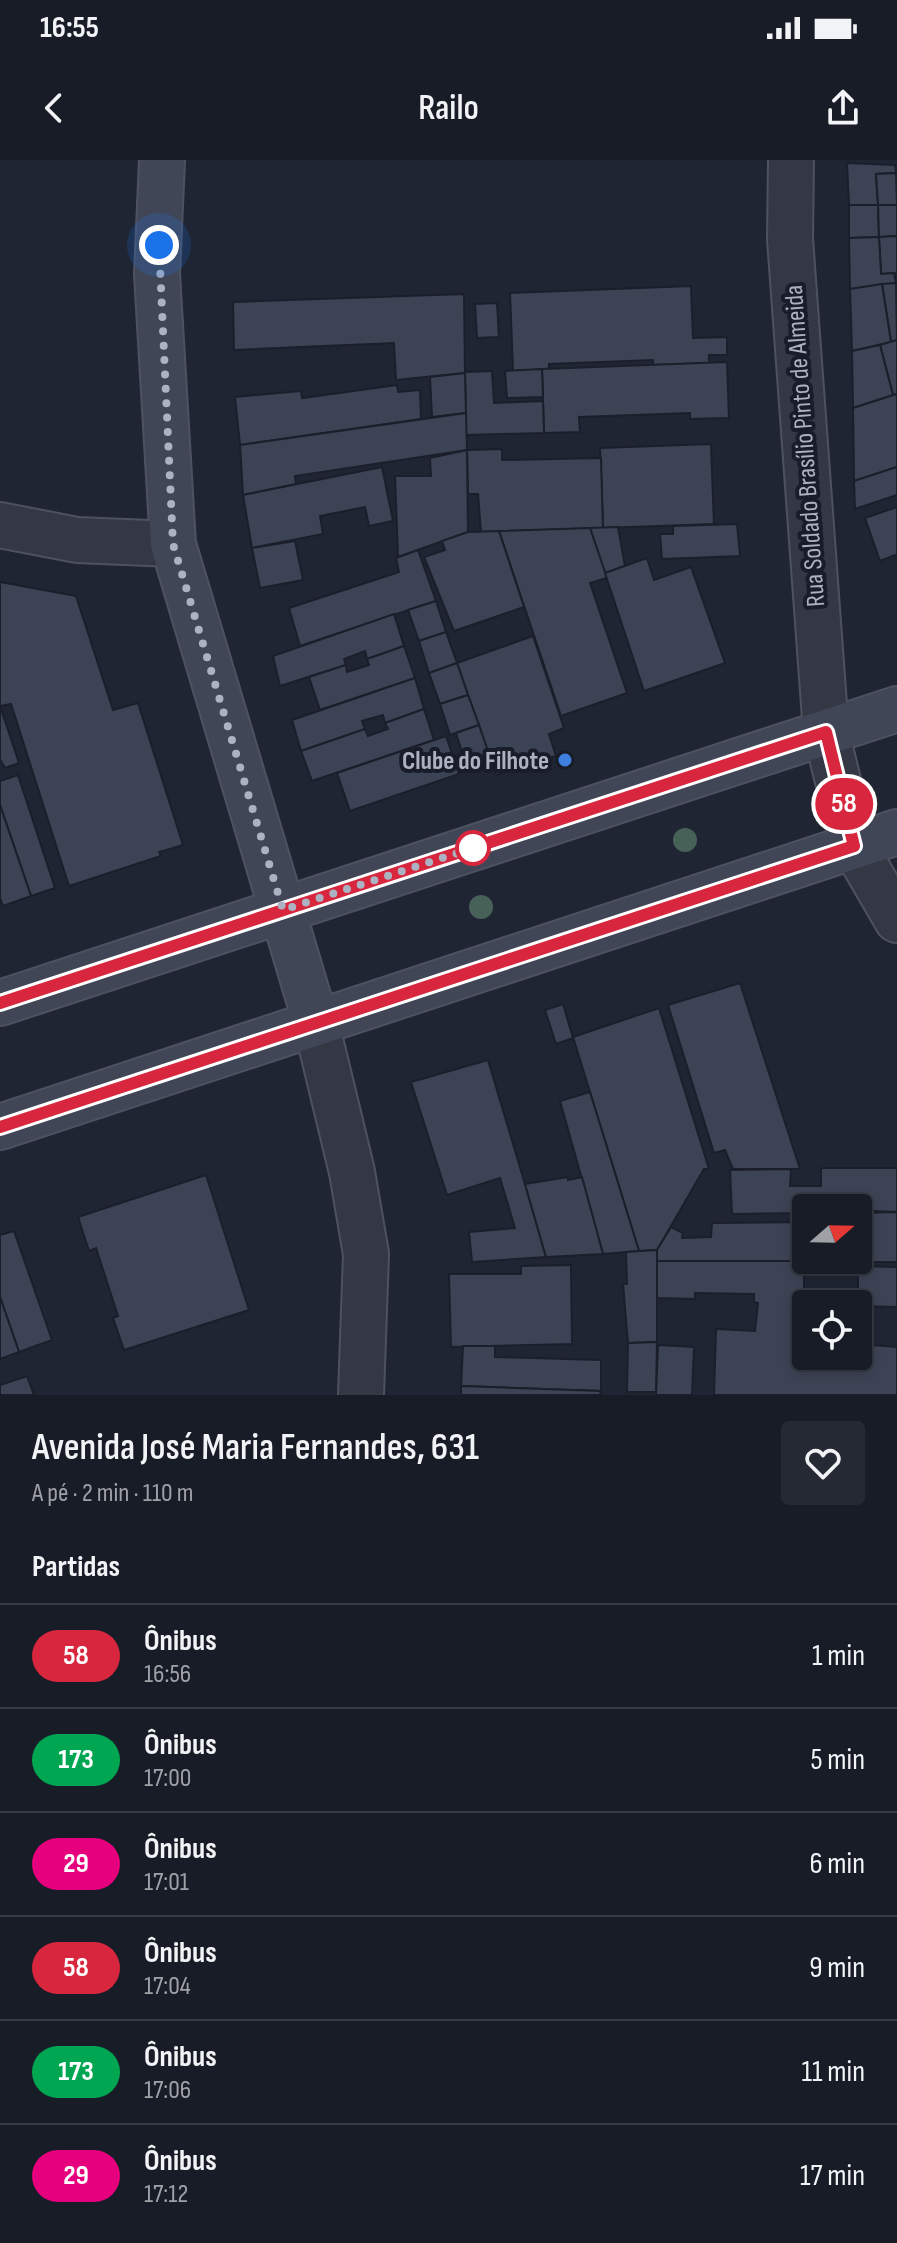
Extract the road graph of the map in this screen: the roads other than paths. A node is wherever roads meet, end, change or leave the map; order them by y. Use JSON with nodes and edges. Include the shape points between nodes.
{"nodes":[{"id":1,"x":162,"y":160,"type":"edge"},
{"id":2,"x":791,"y":160,"type":"edge"},
{"id":3,"x":0,"y":525,"type":"edge"},
{"id":4,"x":173,"y":544,"type":"junction"},
{"id":5,"x":897,"y":709,"type":"edge"},
{"id":6,"x":826,"y":732,"type":"junction"},
{"id":7,"x":897,"y":832,"type":"edge"},
{"id":8,"x":854,"y":846,"type":"junction"},
{"id":9,"x":283,"y":910,"type":"junction"},
{"id":10,"x":897,"y":920,"type":"edge"},
{"id":11,"x":0,"y":1003,"type":"edge"},
{"id":12,"x":316,"y":1023,"type":"junction"},
{"id":13,"x":0,"y":1127,"type":"edge"},
{"id":14,"x":361,"y":1395,"type":"edge"}],
"edges":[{"from":1,"to":4,"type":"main road","via":[[157,274]]},
{"from":2,"to":6,"type":"street","name":"Rua Soldado Brasílio Pinto de Almeida","via":[[790,239]]},
{"from":3,"to":4,"type":"street","via":[[77,540]]},
{"from":4,"to":9,"type":"main road"},
{"from":5,"to":6,"type":"main road"},
{"from":6,"to":8,"type":"street","name":"Rua Soldado Brasílio Pinto de Almeida"},
{"from":6,"to":9,"type":"main road"},
{"from":7,"to":8,"type":"main road"},
{"from":8,"to":10,"type":"street","name":"Rua Soldado Brasílio Pinto de Almeida"},
{"from":8,"to":12,"type":"main road"},
{"from":9,"to":11,"type":"main road"},
{"from":9,"to":12,"type":"main road"},
{"from":12,"to":13,"type":"main road"},
{"from":12,"to":14,"type":"street","via":[[366,1254]]}]}
